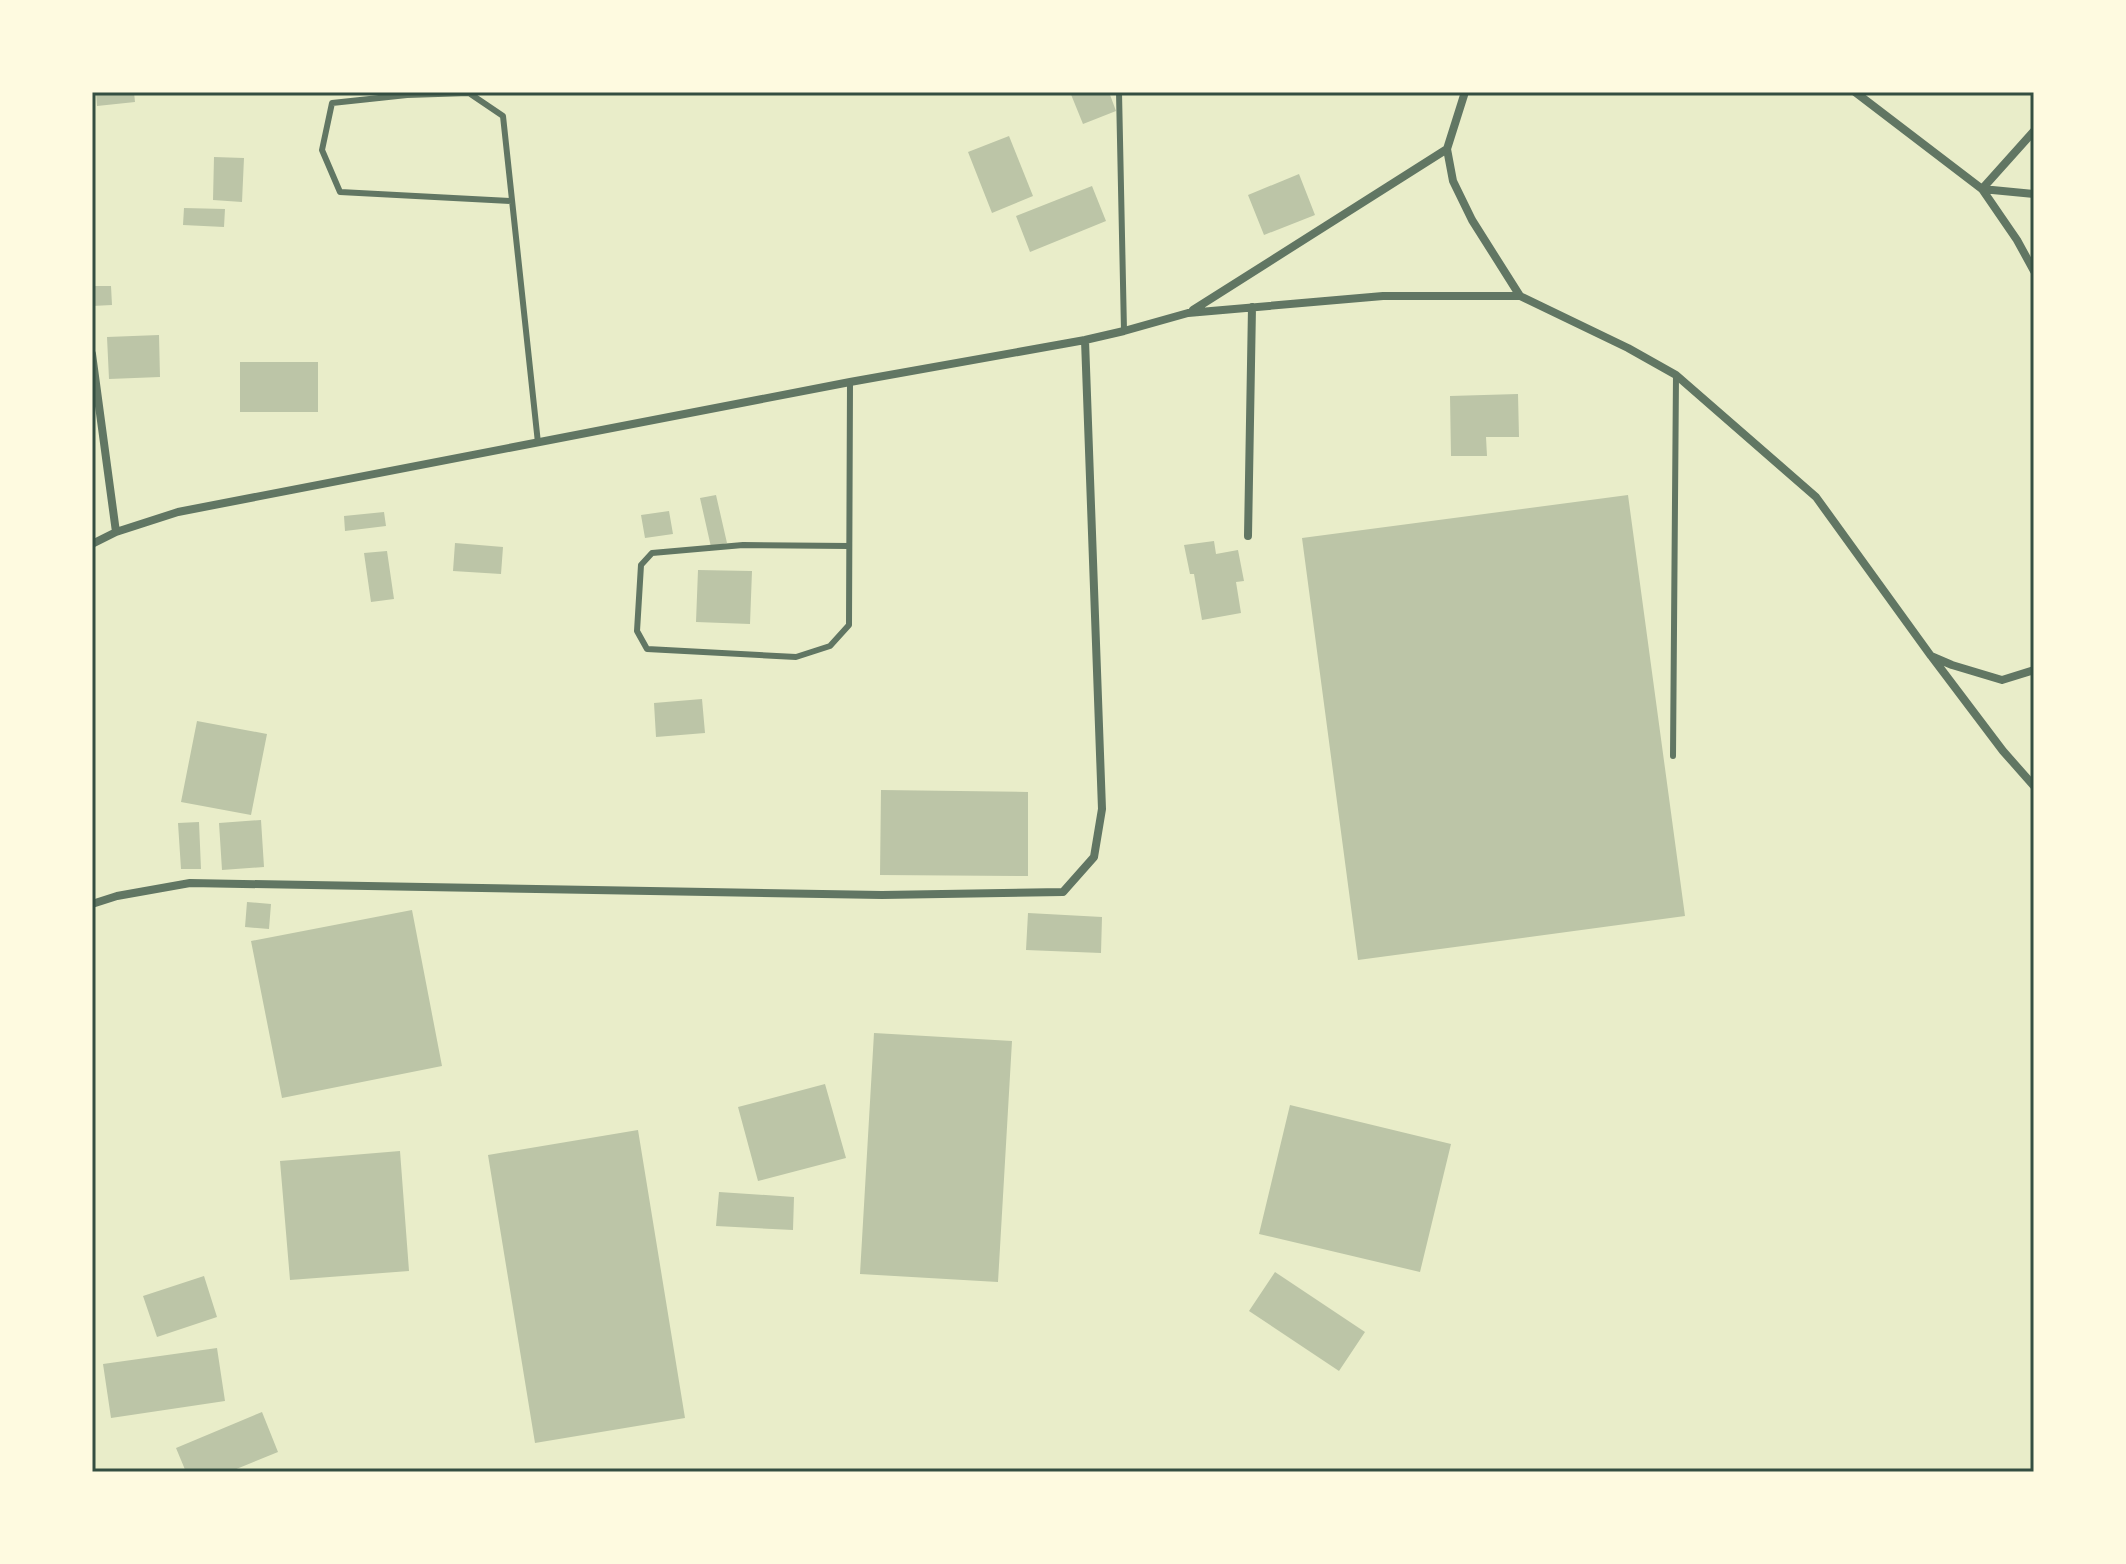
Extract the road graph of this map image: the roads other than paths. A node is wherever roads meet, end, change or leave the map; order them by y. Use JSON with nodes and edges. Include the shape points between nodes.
{"nodes":[{"id":1,"x":1119,"y":92,"type":"edge"},
{"id":2,"x":1465,"y":92,"type":"edge"},
{"id":3,"x":1855,"y":92,"type":"edge"},
{"id":4,"x":2034,"y":131,"type":"edge"},
{"id":5,"x":1447,"y":149,"type":"junction"},
{"id":6,"x":1982,"y":189,"type":"junction"},
{"id":7,"x":2034,"y":194,"type":"edge"},
{"id":8,"x":512,"y":201,"type":"junction"},
{"id":9,"x":2034,"y":271,"type":"edge"},
{"id":10,"x":1520,"y":296,"type":"junction"},
{"id":11,"x":1252,"y":307,"type":"junction"},
{"id":12,"x":1188,"y":313,"type":"junction"},
{"id":13,"x":1124,"y":331,"type":"junction"},
{"id":14,"x":1085,"y":340,"type":"junction"},
{"id":15,"x":92,"y":354,"type":"edge"},
{"id":16,"x":1676,"y":375,"type":"junction"},
{"id":17,"x":850,"y":382,"type":"junction"},
{"id":18,"x":538,"y":443,"type":"junction"},
{"id":19,"x":116,"y":532,"type":"junction"},
{"id":20,"x":1248,"y":536,"type":"dead end"},
{"id":21,"x":92,"y":544,"type":"edge"},
{"id":22,"x":849,"y":546,"type":"junction"},
{"id":23,"x":1931,"y":656,"type":"junction"},
{"id":24,"x":2034,"y":670,"type":"edge"},
{"id":25,"x":1673,"y":756,"type":"dead end"},
{"id":26,"x":2034,"y":786,"type":"edge"},
{"id":27,"x":92,"y":904,"type":"edge"}],
"edges":[{"from":1,"to":13,"type":"lane"},
{"from":2,"to":5,"type":"street"},
{"from":3,"to":6,"type":"street"},
{"from":4,"to":6,"type":"street"},
{"from":5,"to":10,"type":"street","via":[[1453,181],[1472,220]]},
{"from":5,"to":12,"type":"street"},
{"from":6,"to":7,"type":"street"},
{"from":6,"to":9,"type":"street"},
{"from":8,"to":8,"type":"lane","via":[[503,116],[469,93],[332,103],[322,150],[340,192]]},
{"from":8,"to":18,"type":"lane"},
{"from":10,"to":11,"type":"street","via":[[1383,296]]},
{"from":10,"to":16,"type":"street"},
{"from":11,"to":12,"type":"street"},
{"from":11,"to":20,"type":"street"},
{"from":12,"to":13,"type":"street"},
{"from":13,"to":14,"type":"street"},
{"from":14,"to":17,"type":"street"},
{"from":14,"to":27,"type":"street","via":[[1102,809],[1094,857],[1063,892],[882,895],[190,883]]},
{"from":15,"to":19,"type":"street"},
{"from":16,"to":23,"type":"street","via":[[1816,497]]},
{"from":16,"to":25,"type":"lane"},
{"from":17,"to":18,"type":"street"},
{"from":17,"to":22,"type":"lane"},
{"from":18,"to":19,"type":"street","via":[[178,512]]},
{"from":19,"to":21,"type":"street"},
{"from":22,"to":22,"type":"lane","via":[[743,545],[652,553],[641,565],[637,631],[647,649],[796,657],[830,646],[849,625]]},
{"from":23,"to":24,"type":"street","via":[[2002,680]]},
{"from":23,"to":26,"type":"street"}]}
